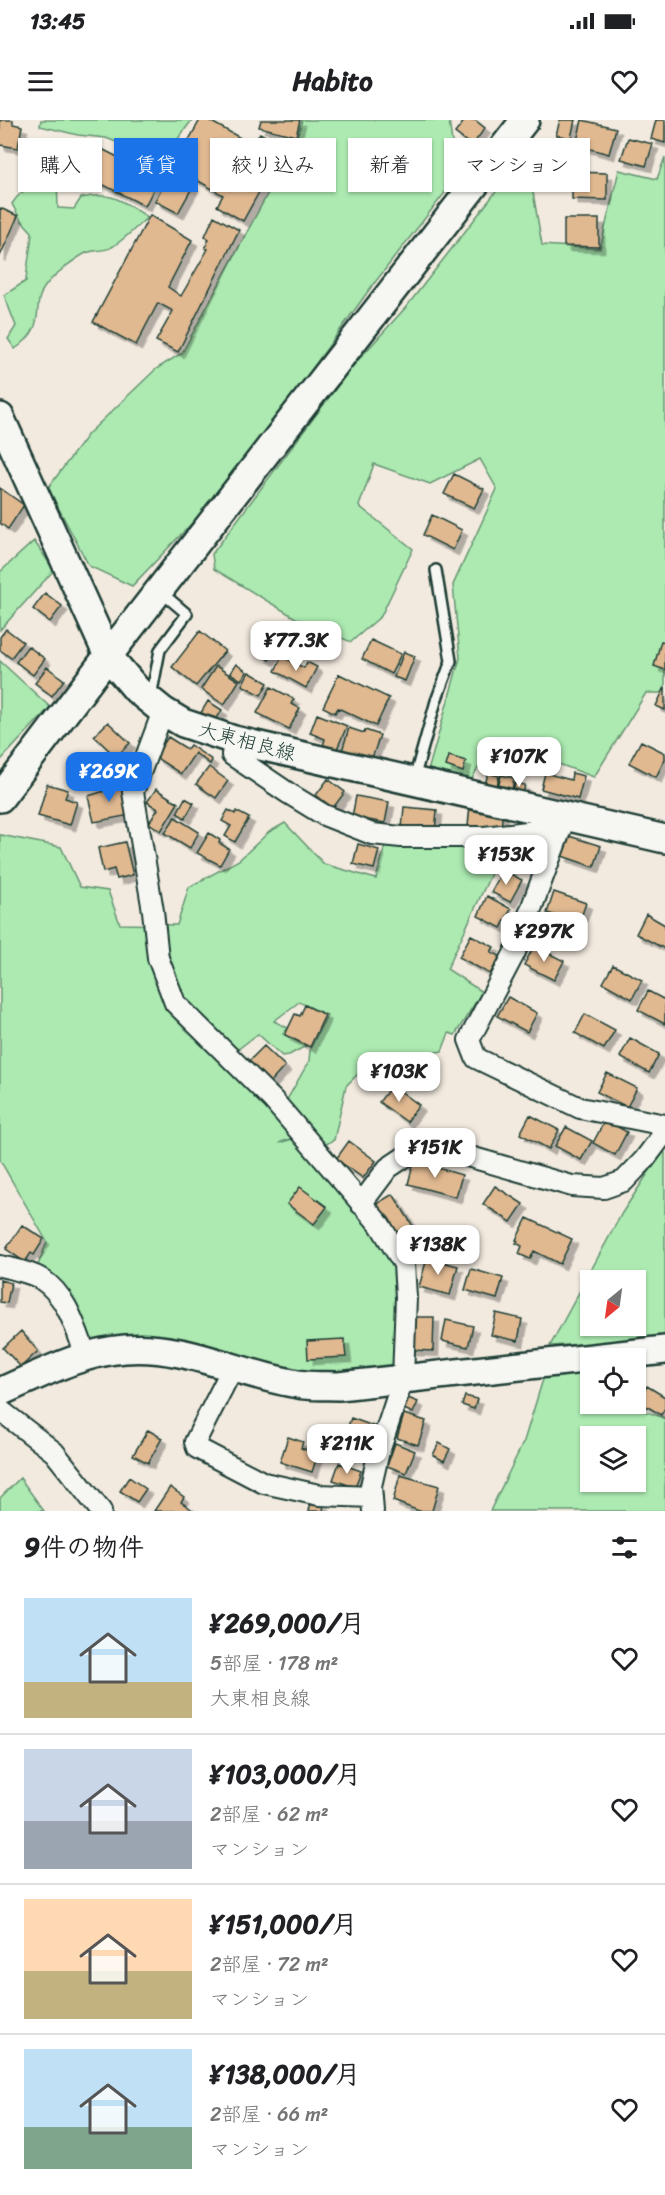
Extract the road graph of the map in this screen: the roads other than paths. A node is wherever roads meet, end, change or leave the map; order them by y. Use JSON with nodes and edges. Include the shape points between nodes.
{"nodes":[{"id":1,"x":525,"y":120,"type":"edge"},
{"id":2,"x":0,"y":417,"type":"edge"},
{"id":3,"x":436,"y":570,"type":"dead end"},
{"id":4,"x":159,"y":591,"type":"junction"},
{"id":5,"x":108,"y":656,"type":"junction"},
{"id":6,"x":157,"y":706,"type":"junction"},
{"id":7,"x":234,"y":740,"type":"junction"},
{"id":8,"x":414,"y":781,"type":"junction"},
{"id":9,"x":0,"y":798,"type":"edge"},
{"id":10,"x":558,"y":814,"type":"junction"},
{"id":11,"x":665,"y":839,"type":"edge"},
{"id":12,"x":665,"y":1125,"type":"edge"},
{"id":13,"x":665,"y":1132,"type":"edge"},
{"id":14,"x":361,"y":1203,"type":"junction"},
{"id":15,"x":0,"y":1266,"type":"edge"},
{"id":16,"x":665,"y":1350,"type":"edge"},
{"id":17,"x":86,"y":1356,"type":"junction"},
{"id":18,"x":233,"y":1367,"type":"junction"},
{"id":19,"x":403,"y":1378,"type":"junction"},
{"id":20,"x":0,"y":1392,"type":"edge"},
{"id":21,"x":0,"y":1410,"type":"edge"},
{"id":22,"x":372,"y":1504,"type":"edge"},
{"id":23,"x":101,"y":1511,"type":"edge"}],
"edges":[{"from":1,"to":4,"type":"street"},
{"from":2,"to":5,"type":"street","name":"大東相良線"},
{"from":3,"to":8,"type":"lane","via":[[451,661]]},
{"from":4,"to":5,"type":"street"},
{"from":4,"to":6,"type":"lane","via":[[187,614],[160,650]]},
{"from":5,"to":6,"type":"street","name":"大東相良線"},
{"from":5,"to":9,"type":"street"},
{"from":6,"to":7,"type":"street","name":"大東相良線","via":[[183,723]]},
{"from":6,"to":14,"type":"street","via":[[133,792],[158,958],[175,1003],[273,1100]]},
{"from":7,"to":8,"type":"street","name":"大東相良線"},
{"from":7,"to":10,"type":"street","via":[[232,755],[324,815],[372,834],[484,837],[544,830]]},
{"from":8,"to":10,"type":"street","name":"大東相良線"},
{"from":10,"to":11,"type":"street","name":"大東相良線"},
{"from":10,"to":12,"type":"street","via":[[515,952],[469,1040],[476,1058],[580,1108]]},
{"from":13,"to":14,"type":"street","via":[[624,1181],[604,1188],[572,1186],[453,1152],[412,1152],[388,1168]]},
{"from":14,"to":19,"type":"street","via":[[404,1264]]},
{"from":15,"to":17,"type":"street","via":[[40,1278],[57,1293]]},
{"from":16,"to":19,"type":"street"},
{"from":17,"to":18,"type":"street","via":[[124,1348],[150,1349]]},
{"from":17,"to":20,"type":"street"},
{"from":18,"to":19,"type":"street","via":[[300,1385],[339,1386]]},
{"from":18,"to":22,"type":"street","via":[[195,1442],[197,1448],[264,1483]]},
{"from":19,"to":22,"type":"street","via":[[378,1455],[371,1485]]},
{"from":21,"to":23,"type":"street","via":[[54,1452]]}]}
